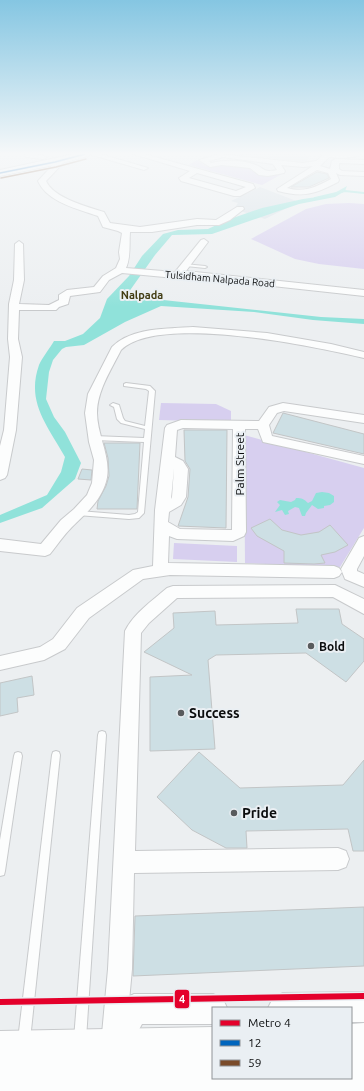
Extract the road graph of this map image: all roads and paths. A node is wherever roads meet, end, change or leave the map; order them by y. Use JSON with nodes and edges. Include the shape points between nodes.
{"nodes":[{"id":1,"x":75,"y":205,"type":"edge"},
{"id":2,"x":240,"y":209,"type":"dead end"},
{"id":3,"x":122,"y":230,"type":"junction"},
{"id":4,"x":204,"y":242,"type":"dead end"},
{"id":5,"x":19,"y":244,"type":"dead end"},
{"id":6,"x":186,"y":265,"type":"junction"},
{"id":7,"x":204,"y":267,"type":"dead end"},
{"id":8,"x":125,"y":270,"type":"junction"},
{"id":9,"x":178,"y":275,"type":"junction"},
{"id":10,"x":364,"y":292,"type":"edge"},
{"id":11,"x":14,"y":307,"type":"junction"},
{"id":12,"x":364,"y":355,"type":"edge"},
{"id":13,"x":126,"y":385,"type":"dead end"},
{"id":14,"x":113,"y":405,"type":"dead end"},
{"id":15,"x":364,"y":419,"type":"edge"},
{"id":16,"x":239,"y":425,"type":"junction"},
{"id":17,"x":263,"y":425,"type":"junction"},
{"id":18,"x":148,"y":428,"type":"junction"},
{"id":19,"x":94,"y":438,"type":"junction"},
{"id":20,"x":147,"y":440,"type":"junction"},
{"id":21,"x":364,"y":460,"type":"edge"},
{"id":22,"x":0,"y":475,"type":"edge"},
{"id":23,"x":79,"y":513,"type":"junction"},
{"id":24,"x":162,"y":521,"type":"junction"},
{"id":25,"x":364,"y":542,"type":"edge"},
{"id":26,"x":0,"y":545,"type":"edge"},
{"id":27,"x":165,"y":570,"type":"junction"},
{"id":28,"x":334,"y":572,"type":"dead end"},
{"id":29,"x":364,"y":581,"type":"edge"},
{"id":30,"x":364,"y":607,"type":"edge"},
{"id":31,"x":0,"y":664,"type":"edge"},
{"id":32,"x":102,"y":735,"type":"dead end"},
{"id":33,"x":56,"y":755,"type":"dead end"},
{"id":34,"x":18,"y":756,"type":"dead end"},
{"id":35,"x":338,"y":859,"type":"dead end"},
{"id":36,"x":124,"y":862,"type":"junction"},
{"id":37,"x":0,"y":871,"type":"edge"},
{"id":38,"x":352,"y":1007,"type":"edge"},
{"id":39,"x":364,"y":1007,"type":"edge"},
{"id":40,"x":212,"y":1009,"type":"edge"},
{"id":41,"x":352,"y":1042,"type":"edge"},
{"id":42,"x":364,"y":1042,"type":"edge"},
{"id":43,"x":212,"y":1045,"type":"edge"},
{"id":44,"x":96,"y":1047,"type":"junction"},
{"id":45,"x":11,"y":1049,"type":"edge"},
{"id":46,"x":352,"y":1078,"type":"edge"},
{"id":47,"x":364,"y":1078,"type":"edge"},
{"id":48,"x":312,"y":1079,"type":"edge"},
{"id":49,"x":0,"y":1085,"type":"edge"}],
"edges":[{"from":1,"to":3,"type":"street","via":[[101,214],[106,225]]},
{"from":2,"to":3,"type":"street","via":[[220,222]]},
{"from":3,"to":8,"type":"street","via":[[126,232]]},
{"from":4,"to":6,"type":"street"},
{"from":5,"to":11,"type":"street","via":[[19,280]]},
{"from":6,"to":7,"type":"lane"},
{"from":6,"to":9,"type":"street"},
{"from":8,"to":9,"type":"street","name":"Tulsidham Nalpada Road"},
{"from":8,"to":11,"type":"street","via":[[106,278],[97,290],[67,293],[64,295],[64,302],[52,308]]},
{"from":9,"to":10,"type":"street","name":"Tulsidham Nalpada Road","via":[[191,274]]},
{"from":11,"to":22,"type":"street","via":[[13,338],[16,357],[10,430]]},
{"from":12,"to":19,"type":"street","via":[[267,336],[193,330],[148,333],[116,349],[94,394],[91,413]]},
{"from":13,"to":18,"type":"lane","via":[[148,387],[152,391]]},
{"from":14,"to":18,"type":"lane","via":[[117,406],[123,422]]},
{"from":15,"to":17,"type":"street","via":[[283,407],[273,410]]},
{"from":16,"to":17,"type":"street","name":"Palm Street"},
{"from":16,"to":24,"type":"street","via":[[181,424],[171,428],[168,458],[181,469],[179,497]]},
{"from":16,"to":24,"type":"street","name":"Palm Street","via":[[239,532],[233,536],[177,534]]},
{"from":17,"to":21,"type":"street","via":[[268,438]]},
{"from":18,"to":20,"type":"lane"},
{"from":19,"to":20,"type":"lane"},
{"from":19,"to":23,"type":"street","via":[[101,460],[99,483]]},
{"from":20,"to":23,"type":"lane","via":[[141,512],[137,516],[129,517]]},
{"from":23,"to":26,"type":"street","via":[[66,524],[45,550]]},
{"from":24,"to":27,"type":"street"},
{"from":25,"to":29,"type":"street","via":[[349,569],[351,575]]},
{"from":27,"to":28,"type":"street"},
{"from":27,"to":31,"type":"street","via":[[139,574],[82,613],[59,644],[44,652]]},
{"from":30,"to":36,"type":"street","via":[[335,591],[173,592],[143,618],[133,631]]},
{"from":32,"to":44,"type":"lane"},
{"from":33,"to":45,"type":"lane"},
{"from":34,"to":37,"type":"lane"},
{"from":35,"to":36,"type":"street"},
{"from":36,"to":44,"type":"street","via":[[120,969]]},
{"from":38,"to":39,"type":"street"},
{"from":40,"to":44,"type":"street","via":[[134,1009]]},
{"from":41,"to":42,"type":"highway"},
{"from":43,"to":44,"type":"highway"},
{"from":44,"to":45,"type":"highway"},
{"from":46,"to":47,"type":"highway"},
{"from":48,"to":49,"type":"highway"}]}
